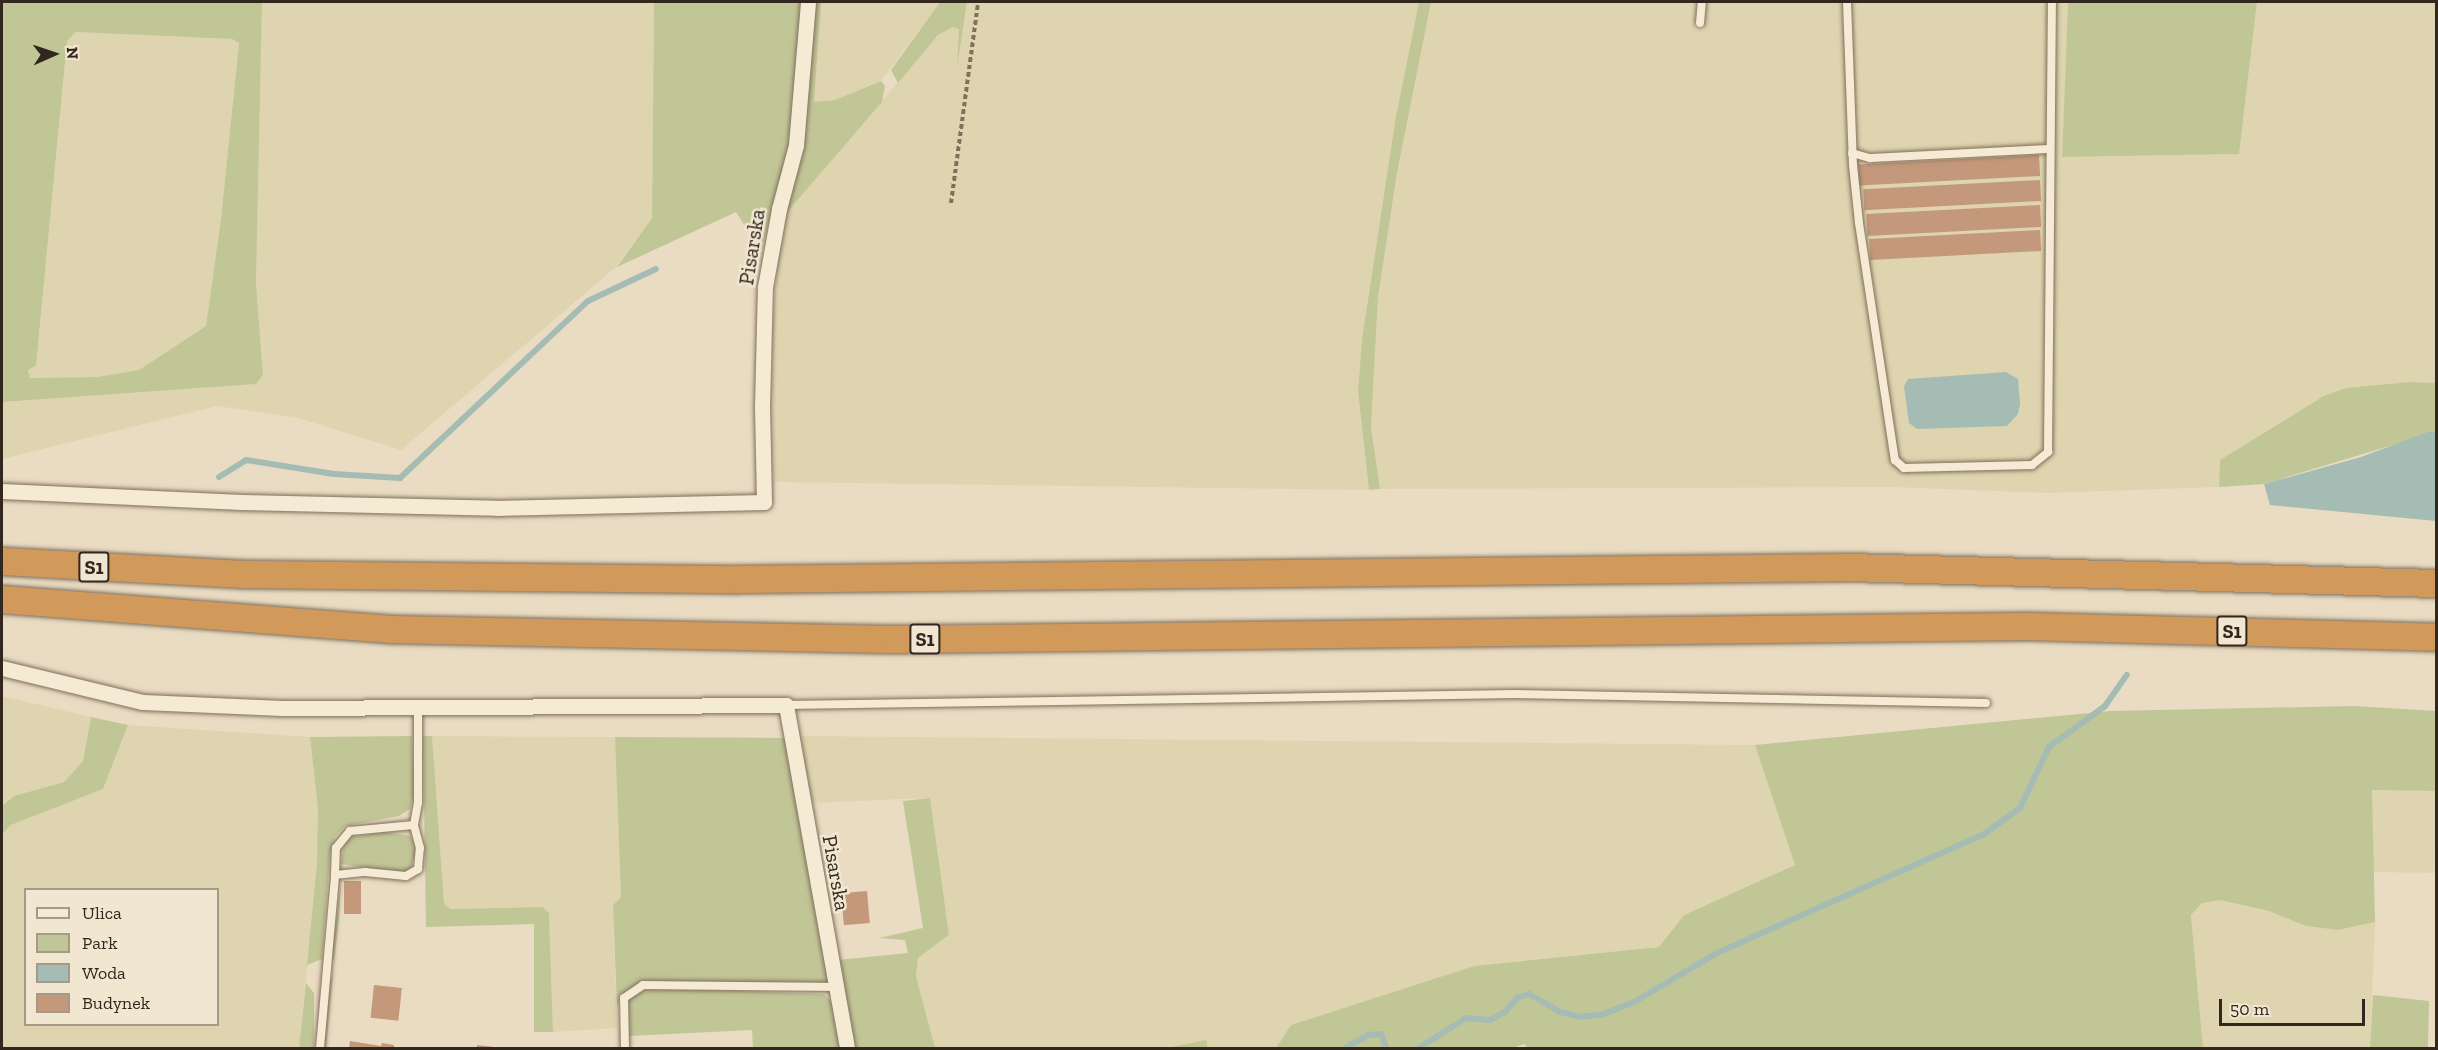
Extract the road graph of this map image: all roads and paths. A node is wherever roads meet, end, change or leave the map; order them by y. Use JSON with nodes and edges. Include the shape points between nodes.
{"nodes":[{"id":1,"x":808,"y":2,"type":"edge"},
{"id":2,"x":978,"y":2,"type":"edge"},
{"id":3,"x":1702,"y":2,"type":"edge"},
{"id":4,"x":1847,"y":2,"type":"edge"},
{"id":5,"x":2052,"y":2,"type":"edge"},
{"id":6,"x":1701,"y":23,"type":"dead end"},
{"id":7,"x":2049,"y":149,"type":"junction"},
{"id":8,"x":1852,"y":153,"type":"junction"},
{"id":9,"x":951,"y":203,"type":"dead end"},
{"id":10,"x":2,"y":491,"type":"edge"},
{"id":11,"x":2,"y":561,"type":"edge"},
{"id":12,"x":2436,"y":583,"type":"edge"},
{"id":13,"x":2,"y":599,"type":"edge"},
{"id":14,"x":2436,"y":637,"type":"edge"},
{"id":15,"x":2,"y":668,"type":"edge"},
{"id":16,"x":1986,"y":703,"type":"dead end"},
{"id":17,"x":786,"y":705,"type":"junction"},
{"id":18,"x":418,"y":708,"type":"junction"},
{"id":19,"x":414,"y":825,"type":"junction"},
{"id":20,"x":334,"y":875,"type":"junction"},
{"id":21,"x":835,"y":987,"type":"junction"},
{"id":22,"x":320,"y":1048,"type":"edge"},
{"id":23,"x":625,"y":1048,"type":"edge"},
{"id":24,"x":847,"y":1048,"type":"edge"}],
"edges":[{"from":1,"to":10,"type":"street","name":"Pisarska","via":[[796,145],[765,286],[764,502],[497,508]]},
{"from":2,"to":9,"type":"path"},
{"from":3,"to":6,"type":"lane"},
{"from":4,"to":8,"type":"lane"},
{"from":5,"to":7,"type":"lane"},
{"from":7,"to":8,"type":"lane","via":[[1870,158]]},
{"from":7,"to":8,"type":"lane","via":[[2048,452],[2032,465],[2013,467],[1904,468],[1895,460]]},
{"from":11,"to":12,"type":"highway","number":"S1","via":[[244,574],[739,579],[1848,567]]},
{"from":13,"to":14,"type":"highway","number":"S1","via":[[391,628],[894,639],[2028,626]]},
{"from":15,"to":18,"type":"street","via":[[143,702]]},
{"from":16,"to":17,"type":"lane","via":[[1515,694]]},
{"from":17,"to":18,"type":"street"},
{"from":17,"to":21,"type":"street","name":"Pisarska"},
{"from":18,"to":19,"type":"lane","via":[[418,803]]},
{"from":19,"to":20,"type":"lane","via":[[350,831],[336,848]]},
{"from":19,"to":20,"type":"lane","via":[[421,858],[414,873]]},
{"from":20,"to":22,"type":"lane"},
{"from":21,"to":23,"type":"lane","via":[[643,985],[624,998]]},
{"from":21,"to":24,"type":"street","name":"Pisarska"}]}
